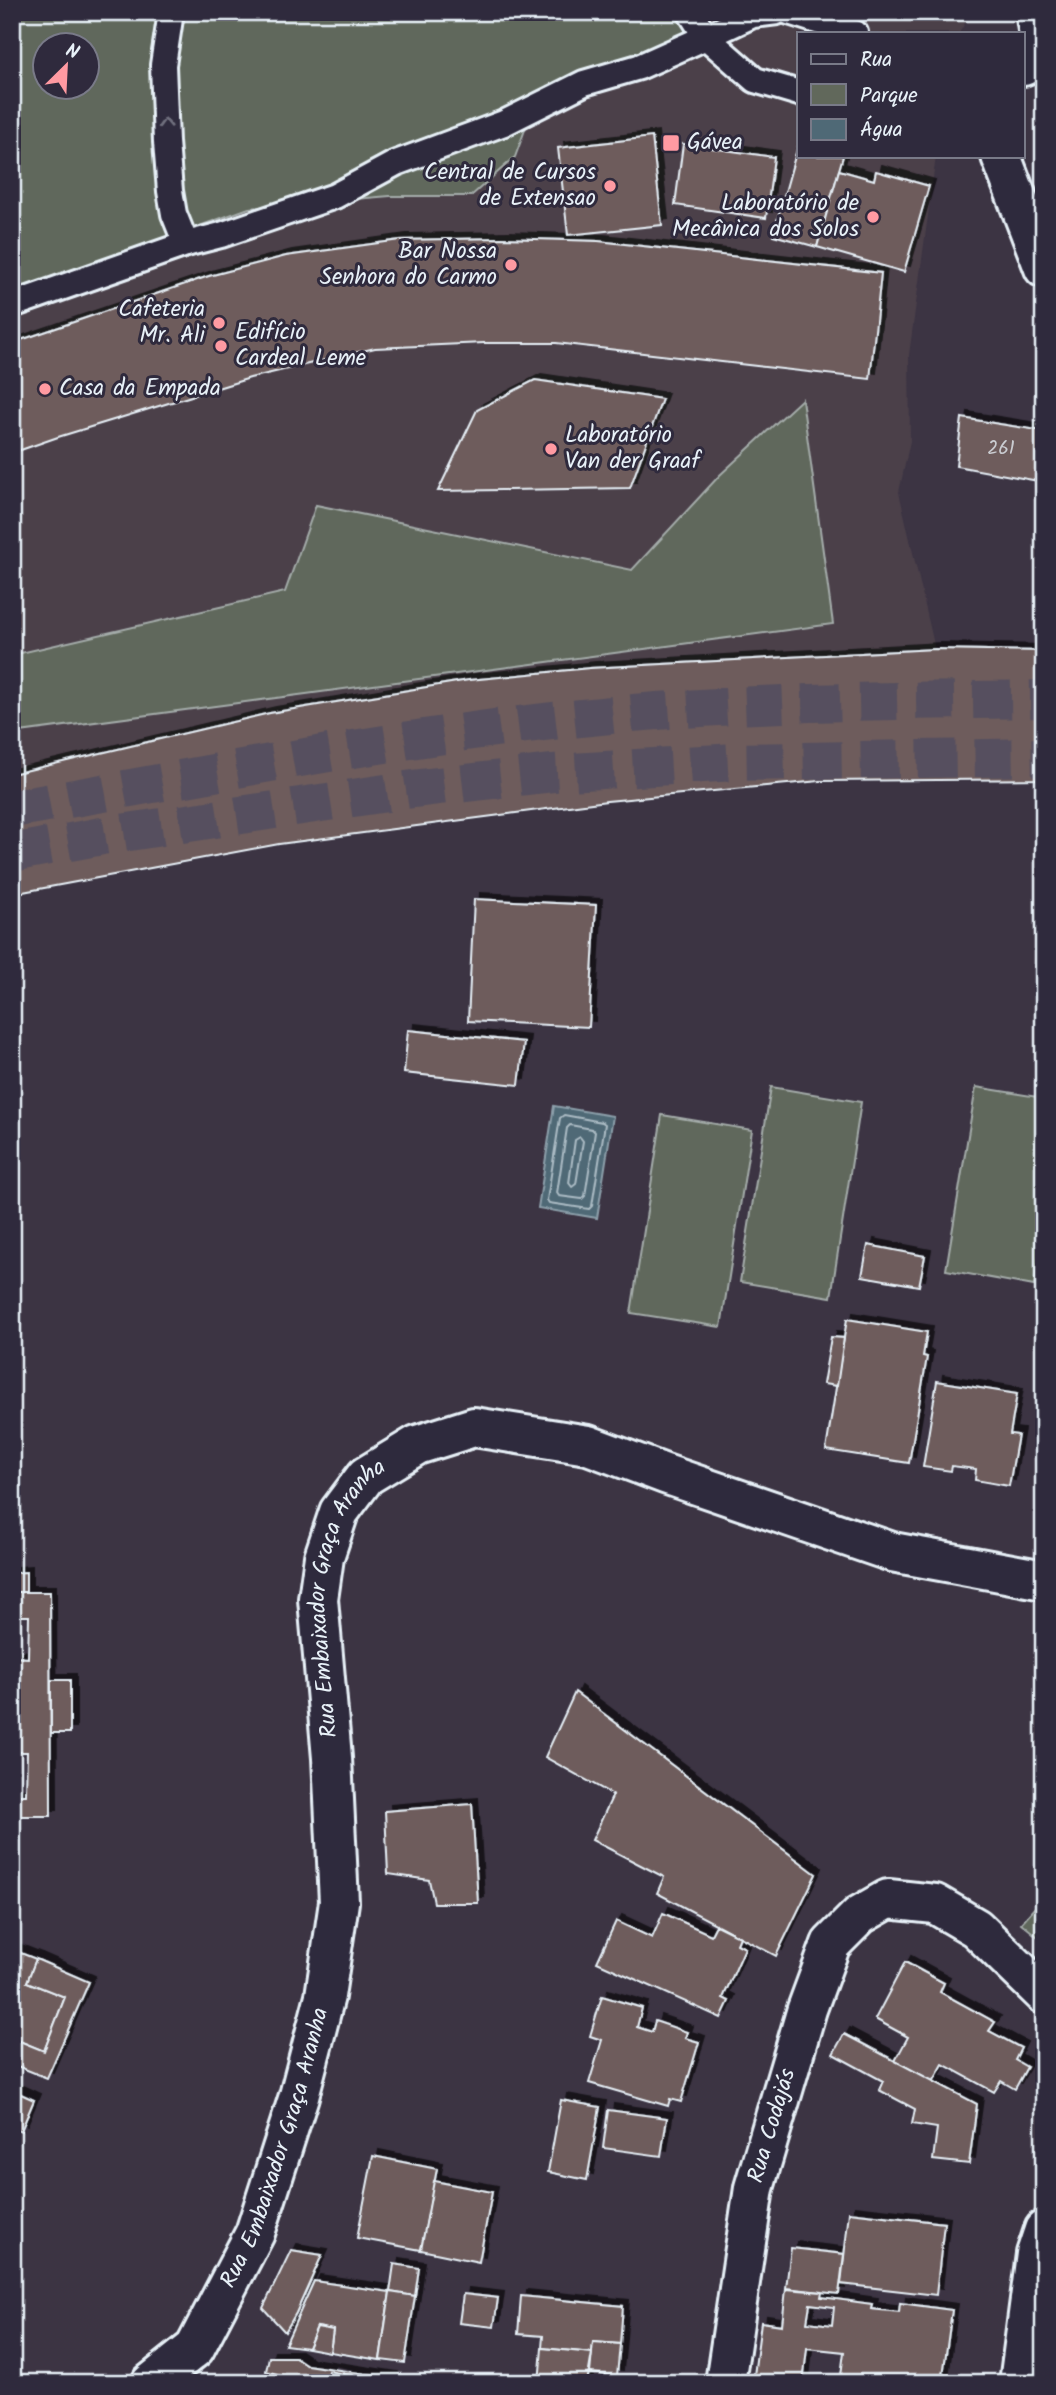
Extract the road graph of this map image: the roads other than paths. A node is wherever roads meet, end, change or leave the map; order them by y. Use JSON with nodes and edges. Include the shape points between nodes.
{"nodes":[{"id":1,"x":171,"y":12,"type":"edge"},
{"id":2,"x":690,"y":12,"type":"edge"},
{"id":3,"x":777,"y":12,"type":"edge"},
{"id":4,"x":789,"y":12,"type":"edge"},
{"id":5,"x":1028,"y":12,"type":"edge"},
{"id":6,"x":852,"y":32,"type":"edge"},
{"id":7,"x":706,"y":37,"type":"junction"},
{"id":8,"x":1035,"y":59,"type":"edge"},
{"id":9,"x":797,"y":92,"type":"edge"},
{"id":10,"x":1002,"y":158,"type":"edge"},
{"id":11,"x":186,"y":244,"type":"junction"},
{"id":12,"x":1044,"y":268,"type":"edge"},
{"id":13,"x":12,"y":305,"type":"edge"},
{"id":14,"x":1044,"y":1580,"type":"edge"},
{"id":15,"x":1044,"y":1994,"type":"edge"},
{"id":16,"x":1044,"y":2230,"type":"edge"},
{"id":17,"x":151,"y":2383,"type":"edge"},
{"id":18,"x":725,"y":2383,"type":"edge"},
{"id":19,"x":1019,"y":2383,"type":"edge"}],
"edges":[{"from":11,"to":1,"type":"lane","one_way":true,"via":[[174,214],[166,142],[163,65]]},
{"from":2,"to":7,"type":"lane"},
{"from":3,"to":7,"type":"lane","via":[[753,15]]},
{"from":4,"to":6,"type":"lane"},
{"from":5,"to":8,"type":"lane"},
{"from":7,"to":9,"type":"lane","via":[[755,80]]},
{"from":7,"to":11,"type":"lane","via":[[639,67],[584,83],[504,123],[396,163],[335,196]]},
{"from":10,"to":12,"type":"street"},
{"from":11,"to":13,"type":"lane"},
{"from":14,"to":17,"type":"street","name":"Rua Embaixador Graça Aranha","via":[[892,1552],[588,1445],[474,1427],[417,1445],[366,1476],[339,1512],[324,1557],[317,1599],[339,1902],[325,1996],[255,2233],[195,2348]]},
{"from":15,"to":18,"type":"street","name":"Rua Codajás","via":[[976,1928],[935,1904],[888,1899],[860,1915],[831,1944],[754,2188]]},
{"from":16,"to":19,"type":"street","via":[[1036,2255]]}]}
